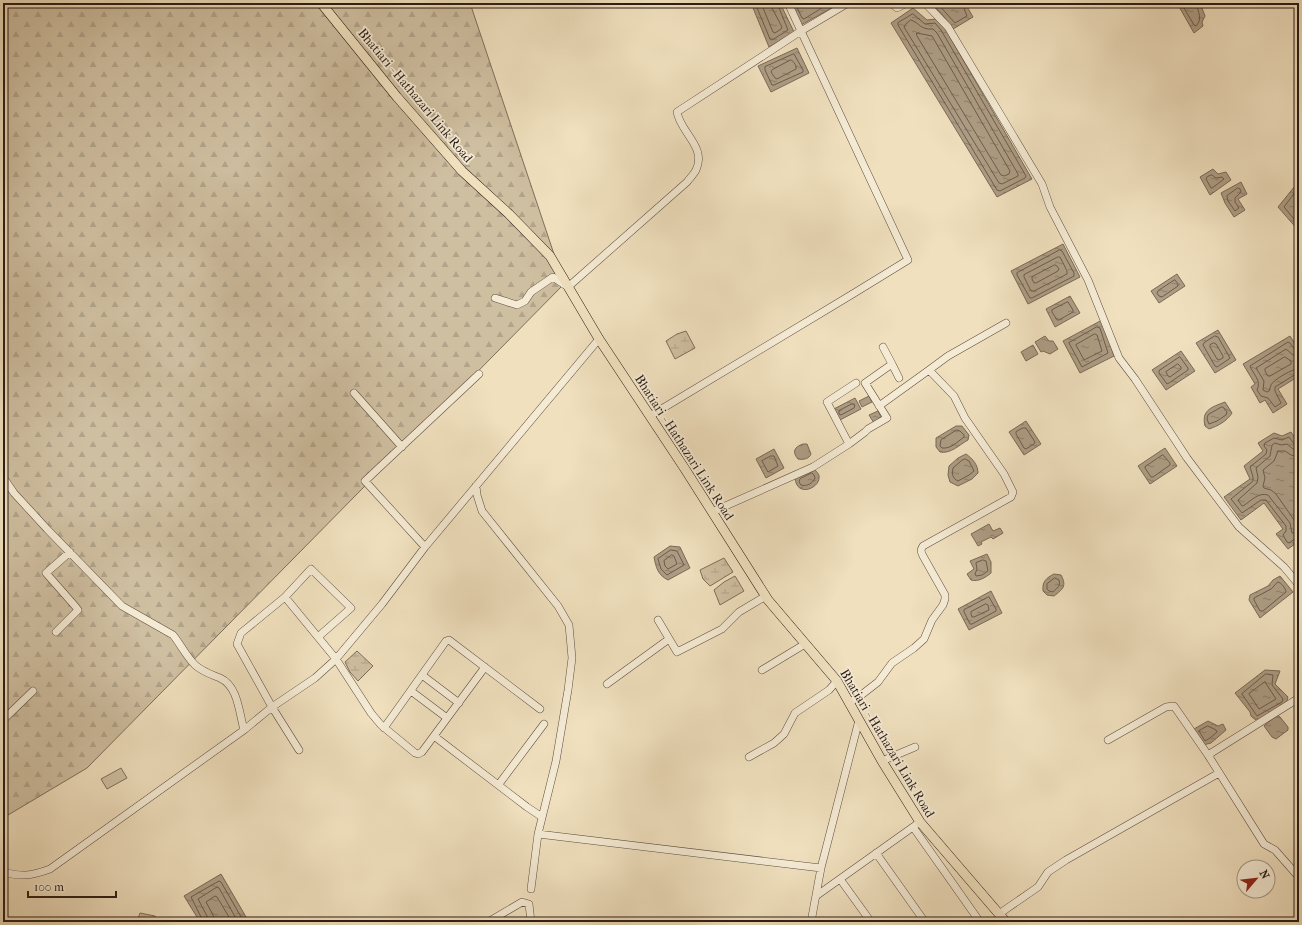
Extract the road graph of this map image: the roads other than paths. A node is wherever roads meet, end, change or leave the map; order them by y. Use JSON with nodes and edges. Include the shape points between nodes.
{"nodes":[{"id":1,"x":321,"y":3,"type":"edge"},
{"id":2,"x":788,"y":3,"type":"edge"},
{"id":3,"x":848,"y":3,"type":"edge"},
{"id":4,"x":891,"y":3,"type":"edge"},
{"id":5,"x":907,"y":3,"type":"edge"},
{"id":6,"x":925,"y":3,"type":"edge"},
{"id":7,"x":801,"y":31,"type":"junction"},
{"id":8,"x":568,"y":287,"type":"junction"},
{"id":9,"x":495,"y":298,"type":"dead end"},
{"id":10,"x":1006,"y":323,"type":"dead end"},
{"id":11,"x":599,"y":340,"type":"junction"},
{"id":12,"x":882,"y":347,"type":"dead end"},
{"id":13,"x":892,"y":364,"type":"junction"},
{"id":14,"x":929,"y":370,"type":"junction"},
{"id":15,"x":480,"y":374,"type":"dead end"},
{"id":16,"x":899,"y":378,"type":"dead end"},
{"id":17,"x":856,"y":384,"type":"dead end"},
{"id":18,"x":354,"y":393,"type":"dead end"},
{"id":19,"x":879,"y":406,"type":"junction"},
{"id":20,"x":650,"y":416,"type":"junction"},
{"id":21,"x":849,"y":444,"type":"junction"},
{"id":22,"x":402,"y":447,"type":"junction"},
{"id":23,"x":3,"y":477,"type":"edge"},
{"id":24,"x":476,"y":486,"type":"junction"},
{"id":25,"x":712,"y":512,"type":"junction"},
{"id":26,"x":425,"y":547,"type":"junction"},
{"id":27,"x":70,"y":552,"type":"junction"},
{"id":28,"x":1299,"y":585,"type":"edge"},
{"id":29,"x":766,"y":596,"type":"junction"},
{"id":30,"x":285,"y":597,"type":"junction"},
{"id":31,"x":658,"y":620,"type":"dead end"},
{"id":32,"x":56,"y":632,"type":"dead end"},
{"id":33,"x":318,"y":637,"type":"junction"},
{"id":34,"x":669,"y":639,"type":"junction"},
{"id":35,"x":805,"y":644,"type":"junction"},
{"id":36,"x":336,"y":659,"type":"junction"},
{"id":37,"x":485,"y":667,"type":"junction"},
{"id":38,"x":762,"y":670,"type":"dead end"},
{"id":39,"x":422,"y":675,"type":"junction"},
{"id":40,"x":837,"y":681,"type":"junction"},
{"id":41,"x":607,"y":684,"type":"dead end"},
{"id":42,"x":34,"y":691,"type":"dead end"},
{"id":43,"x":410,"y":691,"type":"junction"},
{"id":44,"x":1299,"y":698,"type":"edge"},
{"id":45,"x":850,"y":702,"type":"junction"},
{"id":46,"x":459,"y":703,"type":"junction"},
{"id":47,"x":272,"y":707,"type":"junction"},
{"id":48,"x":540,"y":710,"type":"dead end"},
{"id":49,"x":447,"y":718,"type":"junction"},
{"id":50,"x":3,"y":720,"type":"edge"},
{"id":51,"x":859,"y":720,"type":"junction"},
{"id":52,"x":544,"y":724,"type":"dead end"},
{"id":53,"x":384,"y":728,"type":"junction"},
{"id":54,"x":244,"y":730,"type":"junction"},
{"id":55,"x":434,"y":736,"type":"junction"},
{"id":56,"x":1108,"y":740,"type":"dead end"},
{"id":57,"x":915,"y":747,"type":"dead end"},
{"id":58,"x":299,"y":750,"type":"dead end"},
{"id":59,"x":1208,"y":755,"type":"junction"},
{"id":60,"x":749,"y":756,"type":"dead end"},
{"id":61,"x":882,"y":761,"type":"junction"},
{"id":62,"x":1219,"y":773,"type":"junction"},
{"id":63,"x":499,"y":784,"type":"junction"},
{"id":64,"x":542,"y":816,"type":"junction"},
{"id":65,"x":917,"y":824,"type":"junction"},
{"id":66,"x":538,"y":834,"type":"junction"},
{"id":67,"x":876,"y":853,"type":"junction"},
{"id":68,"x":821,"y":868,"type":"junction"},
{"id":69,"x":3,"y":872,"type":"edge"},
{"id":70,"x":1299,"y":876,"type":"edge"},
{"id":71,"x":840,"y":879,"type":"junction"},
{"id":72,"x":531,"y":889,"type":"dead end"},
{"id":73,"x":816,"y":896,"type":"junction"},
{"id":74,"x":999,"y":914,"type":"junction"},
{"id":75,"x":3,"y":918,"type":"edge"},
{"id":76,"x":6,"y":922,"type":"edge"},
{"id":77,"x":490,"y":922,"type":"edge"},
{"id":78,"x":531,"y":922,"type":"edge"},
{"id":79,"x":811,"y":922,"type":"edge"},
{"id":80,"x":871,"y":922,"type":"edge"},
{"id":81,"x":925,"y":922,"type":"edge"},
{"id":82,"x":980,"y":922,"type":"edge"},
{"id":83,"x":1006,"y":922,"type":"edge"}],
"edges":[{"from":1,"to":8,"type":"main road","name":"Bhatiari - Hathazari Link Road","via":[[396,97],[462,171],[546,252]]},
{"from":2,"to":7,"type":"street"},
{"from":3,"to":7,"type":"street"},
{"from":4,"to":5,"type":"street","via":[[897,8]]},
{"from":6,"to":28,"type":"street","via":[[948,27],[1042,184],[1050,207],[1088,280],[1119,358],[1187,458],[1240,527],[1284,567]]},
{"from":7,"to":8,"type":"street","via":[[677,112],[699,155],[697,169],[687,182]]},
{"from":7,"to":20,"type":"street","via":[[908,260]]},
{"from":8,"to":9,"type":"street","via":[[553,277],[517,305]]},
{"from":8,"to":11,"type":"main road","name":"Bhatiari - Hathazari Link Road"},
{"from":10,"to":14,"type":"street","via":[[948,356]]},
{"from":11,"to":20,"type":"main road","name":"Bhatiari - Hathazari Link Road"},
{"from":11,"to":24,"type":"street"},
{"from":12,"to":13,"type":"street"},
{"from":13,"to":16,"type":"street"},
{"from":13,"to":19,"type":"street","via":[[864,383]]},
{"from":14,"to":19,"type":"street"},
{"from":14,"to":45,"type":"street","via":[[954,396],[1013,492],[1011,497],[921,548],[945,595],[943,605],[932,620],[924,638],[892,663],[878,682]]},
{"from":15,"to":22,"type":"street"},
{"from":17,"to":21,"type":"street","via":[[827,402]]},
{"from":18,"to":22,"type":"street"},
{"from":19,"to":21,"type":"street","via":[[887,418]]},
{"from":20,"to":25,"type":"main road","name":"Bhatiari - Hathazari Link Road"},
{"from":21,"to":25,"type":"street","via":[[813,467]]},
{"from":22,"to":26,"type":"street","via":[[366,481]]},
{"from":23,"to":27,"type":"street","via":[[25,505]]},
{"from":24,"to":26,"type":"street"},
{"from":24,"to":64,"type":"street","via":[[482,511],[558,606],[569,625],[572,658],[568,690],[556,761]]},
{"from":25,"to":29,"type":"main road","name":"Bhatiari - Hathazari Link Road"},
{"from":26,"to":36,"type":"street"},
{"from":27,"to":32,"type":"street","via":[[46,573],[78,610]]},
{"from":27,"to":54,"type":"street","via":[[122,606],[173,635],[188,658],[198,667],[229,685],[235,696]]},
{"from":29,"to":34,"type":"street","via":[[739,612],[722,629],[677,652]]},
{"from":29,"to":35,"type":"main road","name":"Bhatiari - Hathazari Link Road"},
{"from":30,"to":33,"type":"street"},
{"from":30,"to":33,"type":"street","via":[[311,570],[350,608]]},
{"from":30,"to":47,"type":"street","via":[[241,633],[237,644]]},
{"from":31,"to":34,"type":"street"},
{"from":33,"to":36,"type":"street"},
{"from":34,"to":41,"type":"street"},
{"from":35,"to":38,"type":"street"},
{"from":35,"to":40,"type":"main road","name":"Bhatiari - Hathazari Link Road"},
{"from":36,"to":47,"type":"street","via":[[315,678]]},
{"from":36,"to":53,"type":"street","via":[[371,713]]},
{"from":37,"to":39,"type":"street","via":[[449,640]]},
{"from":37,"to":46,"type":"street"},
{"from":37,"to":48,"type":"street"},
{"from":39,"to":43,"type":"street"},
{"from":39,"to":46,"type":"street"},
{"from":40,"to":45,"type":"main road","name":"Bhatiari - Hathazari Link Road"},
{"from":40,"to":60,"type":"street","via":[[829,690],[795,713],[784,734],[774,743]]},
{"from":42,"to":50,"type":"street"},
{"from":43,"to":49,"type":"street"},
{"from":43,"to":53,"type":"street"},
{"from":44,"to":59,"type":"street"},
{"from":45,"to":51,"type":"main road","name":"Bhatiari - Hathazari Link Road"},
{"from":46,"to":49,"type":"street"},
{"from":47,"to":54,"type":"street"},
{"from":47,"to":58,"type":"street"},
{"from":49,"to":55,"type":"street"},
{"from":51,"to":61,"type":"main road","name":"Bhatiari - Hathazari Link Road"},
{"from":51,"to":68,"type":"street"},
{"from":52,"to":63,"type":"street"},
{"from":53,"to":55,"type":"street","via":[[418,754]]},
{"from":54,"to":69,"type":"street","via":[[50,869],[35,875],[17,876]]},
{"from":55,"to":63,"type":"street"},
{"from":56,"to":59,"type":"street","via":[[1166,707],[1174,706]]},
{"from":57,"to":61,"type":"street"},
{"from":59,"to":62,"type":"street"},
{"from":61,"to":65,"type":"main road","name":"Bhatiari - Hathazari Link Road"},
{"from":62,"to":70,"type":"street","via":[[1264,844],[1275,850]]},
{"from":62,"to":74,"type":"street","via":[[1066,860],[1048,872],[1038,887]]},
{"from":63,"to":64,"type":"street"},
{"from":64,"to":66,"type":"street"},
{"from":65,"to":67,"type":"street"},
{"from":65,"to":74,"type":"main road","name":"Bhatiari - Hathazari Link Road"},
{"from":65,"to":82,"type":"street"},
{"from":66,"to":68,"type":"street"},
{"from":66,"to":72,"type":"street"},
{"from":67,"to":71,"type":"street"},
{"from":67,"to":81,"type":"street"},
{"from":68,"to":73,"type":"street"},
{"from":71,"to":73,"type":"street"},
{"from":71,"to":80,"type":"street"},
{"from":73,"to":79,"type":"street"},
{"from":74,"to":83,"type":"main road","name":"Bhatiari - Hathazari Link Road"},
{"from":75,"to":76,"type":"street"},
{"from":77,"to":78,"type":"street","via":[[522,902],[529,904]]}]}
